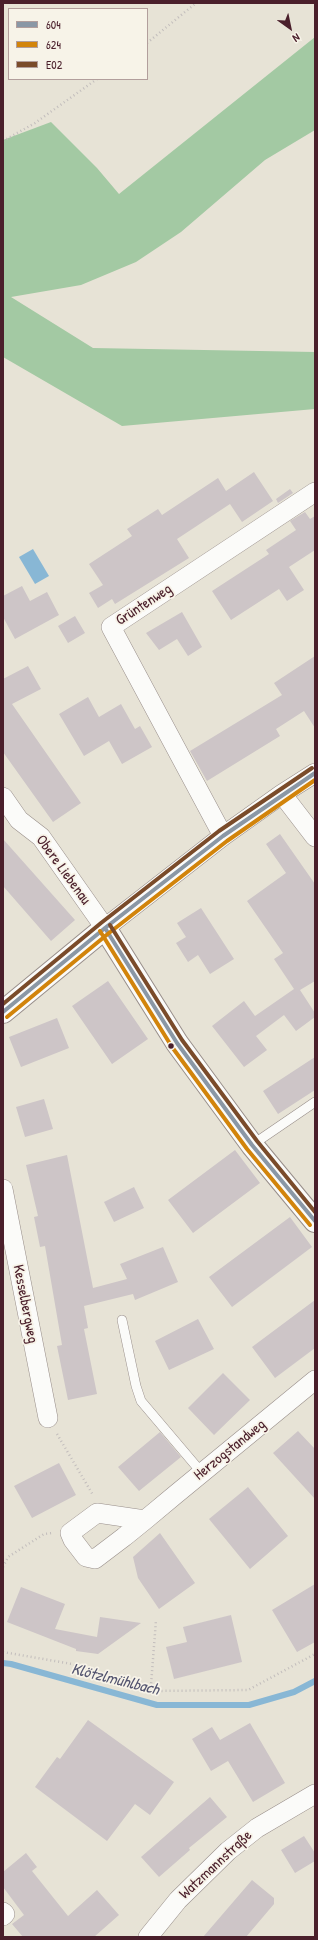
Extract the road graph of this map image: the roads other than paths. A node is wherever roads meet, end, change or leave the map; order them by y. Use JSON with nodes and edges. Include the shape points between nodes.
{"nodes":[{"id":1,"x":315,"y":492,"type":"edge"},
{"id":2,"x":315,"y":773,"type":"edge"},
{"id":3,"x":282,"y":794,"type":"junction"},
{"id":4,"x":3,"y":797,"type":"edge"},
{"id":5,"x":223,"y":836,"type":"junction"},
{"id":6,"x":315,"y":837,"type":"edge"},
{"id":7,"x":104,"y":928,"type":"junction"},
{"id":8,"x":3,"y":1012,"type":"edge"},
{"id":9,"x":315,"y":1102,"type":"edge"},
{"id":10,"x":252,"y":1145,"type":"junction"},
{"id":11,"x":3,"y":1189,"type":"edge"},
{"id":12,"x":315,"y":1221,"type":"edge"},
{"id":13,"x":122,"y":1320,"type":"dead end"},
{"id":14,"x":315,"y":1380,"type":"edge"},
{"id":15,"x":48,"y":1418,"type":"road end"},
{"id":16,"x":202,"y":1473,"type":"junction"},
{"id":17,"x":145,"y":1520,"type":"junction"},
{"id":18,"x":315,"y":1794,"type":"edge"},
{"id":19,"x":3,"y":1912,"type":"edge"},
{"id":20,"x":3,"y":1916,"type":"edge"},
{"id":21,"x":148,"y":1937,"type":"edge"}],
"edges":[{"from":1,"to":5,"type":"street","name":"Grüntenweg","via":[[111,627]]},
{"from":2,"to":3,"type":"street"},
{"from":3,"to":5,"type":"street"},
{"from":3,"to":6,"type":"street"},
{"from":4,"to":7,"type":"street","name":"Obere Liebenau","via":[[19,820],[41,837]]},
{"from":5,"to":7,"type":"street"},
{"from":7,"to":8,"type":"street"},
{"from":7,"to":10,"type":"street","via":[[178,1043]]},
{"from":9,"to":10,"type":"lane"},
{"from":10,"to":12,"type":"street"},
{"from":11,"to":15,"type":"street","name":"Kesselbergweg"},
{"from":13,"to":16,"type":"lane","via":[[134,1378],[142,1401]]},
{"from":14,"to":16,"type":"street","name":"Herzogstandweg"},
{"from":16,"to":17,"type":"street","name":"Herzogstandweg"},
{"from":17,"to":17,"type":"street","name":"Herzogstandweg","via":[[97,1513],[70,1532],[86,1557],[95,1559]]},
{"from":18,"to":21,"type":"street","name":"Watzmannstraße","via":[[258,1828],[228,1851],[178,1900]]},
{"from":19,"to":20,"type":"street"}]}
